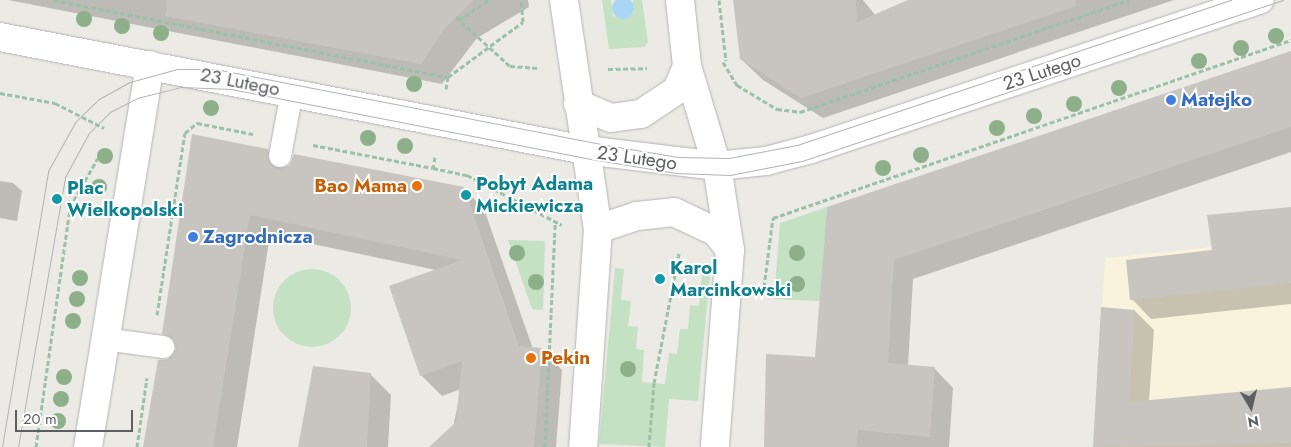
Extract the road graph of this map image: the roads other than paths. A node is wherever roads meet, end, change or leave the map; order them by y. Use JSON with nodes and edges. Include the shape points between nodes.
{"nodes":[{"id":1,"x":564,"y":0,"type":"edge"},
{"id":2,"x":680,"y":0,"type":"edge"},
{"id":3,"x":1260,"y":0,"type":"edge"},
{"id":4,"x":0,"y":37,"type":"edge"},
{"id":5,"x":150,"y":65,"type":"junction"},
{"id":6,"x":687,"y":66,"type":"junction"},
{"id":7,"x":292,"y":92,"type":"junction"},
{"id":8,"x":578,"y":104,"type":"junction"},
{"id":9,"x":282,"y":147,"type":"road end"},
{"id":10,"x":585,"y":150,"type":"junction"},
{"id":11,"x":717,"y":166,"type":"junction"},
{"id":12,"x":598,"y":230,"type":"junction"},
{"id":13,"x":730,"y":250,"type":"junction"},
{"id":14,"x":105,"y":339,"type":"junction"},
{"id":15,"x":158,"y":347,"type":"road end"},
{"id":16,"x":88,"y":447,"type":"edge"},
{"id":17,"x":583,"y":447,"type":"edge"},
{"id":18,"x":715,"y":447,"type":"edge"}],
"edges":[{"from":1,"to":8,"type":"street"},
{"from":2,"to":6,"type":"street"},
{"from":3,"to":11,"type":"street","name":"23 Lutego","via":[[811,149],[766,161]]},
{"from":4,"to":5,"type":"street","name":"23 Lutego"},
{"from":5,"to":7,"type":"street","name":"23 Lutego"},
{"from":5,"to":14,"type":"street"},
{"from":6,"to":8,"type":"street","via":[[677,90],[641,114],[611,118]]},
{"from":6,"to":11,"type":"street"},
{"from":7,"to":9,"type":"lane"},
{"from":7,"to":10,"type":"street","name":"23 Lutego"},
{"from":8,"to":10,"type":"street"},
{"from":10,"to":11,"type":"street","name":"23 Lutego"},
{"from":10,"to":12,"type":"street"},
{"from":11,"to":13,"type":"street"},
{"from":12,"to":13,"type":"street","via":[[646,214],[674,212],[716,232]]},
{"from":12,"to":17,"type":"street"},
{"from":13,"to":18,"type":"street"},
{"from":14,"to":15,"type":"lane"},
{"from":14,"to":16,"type":"street"}]}
